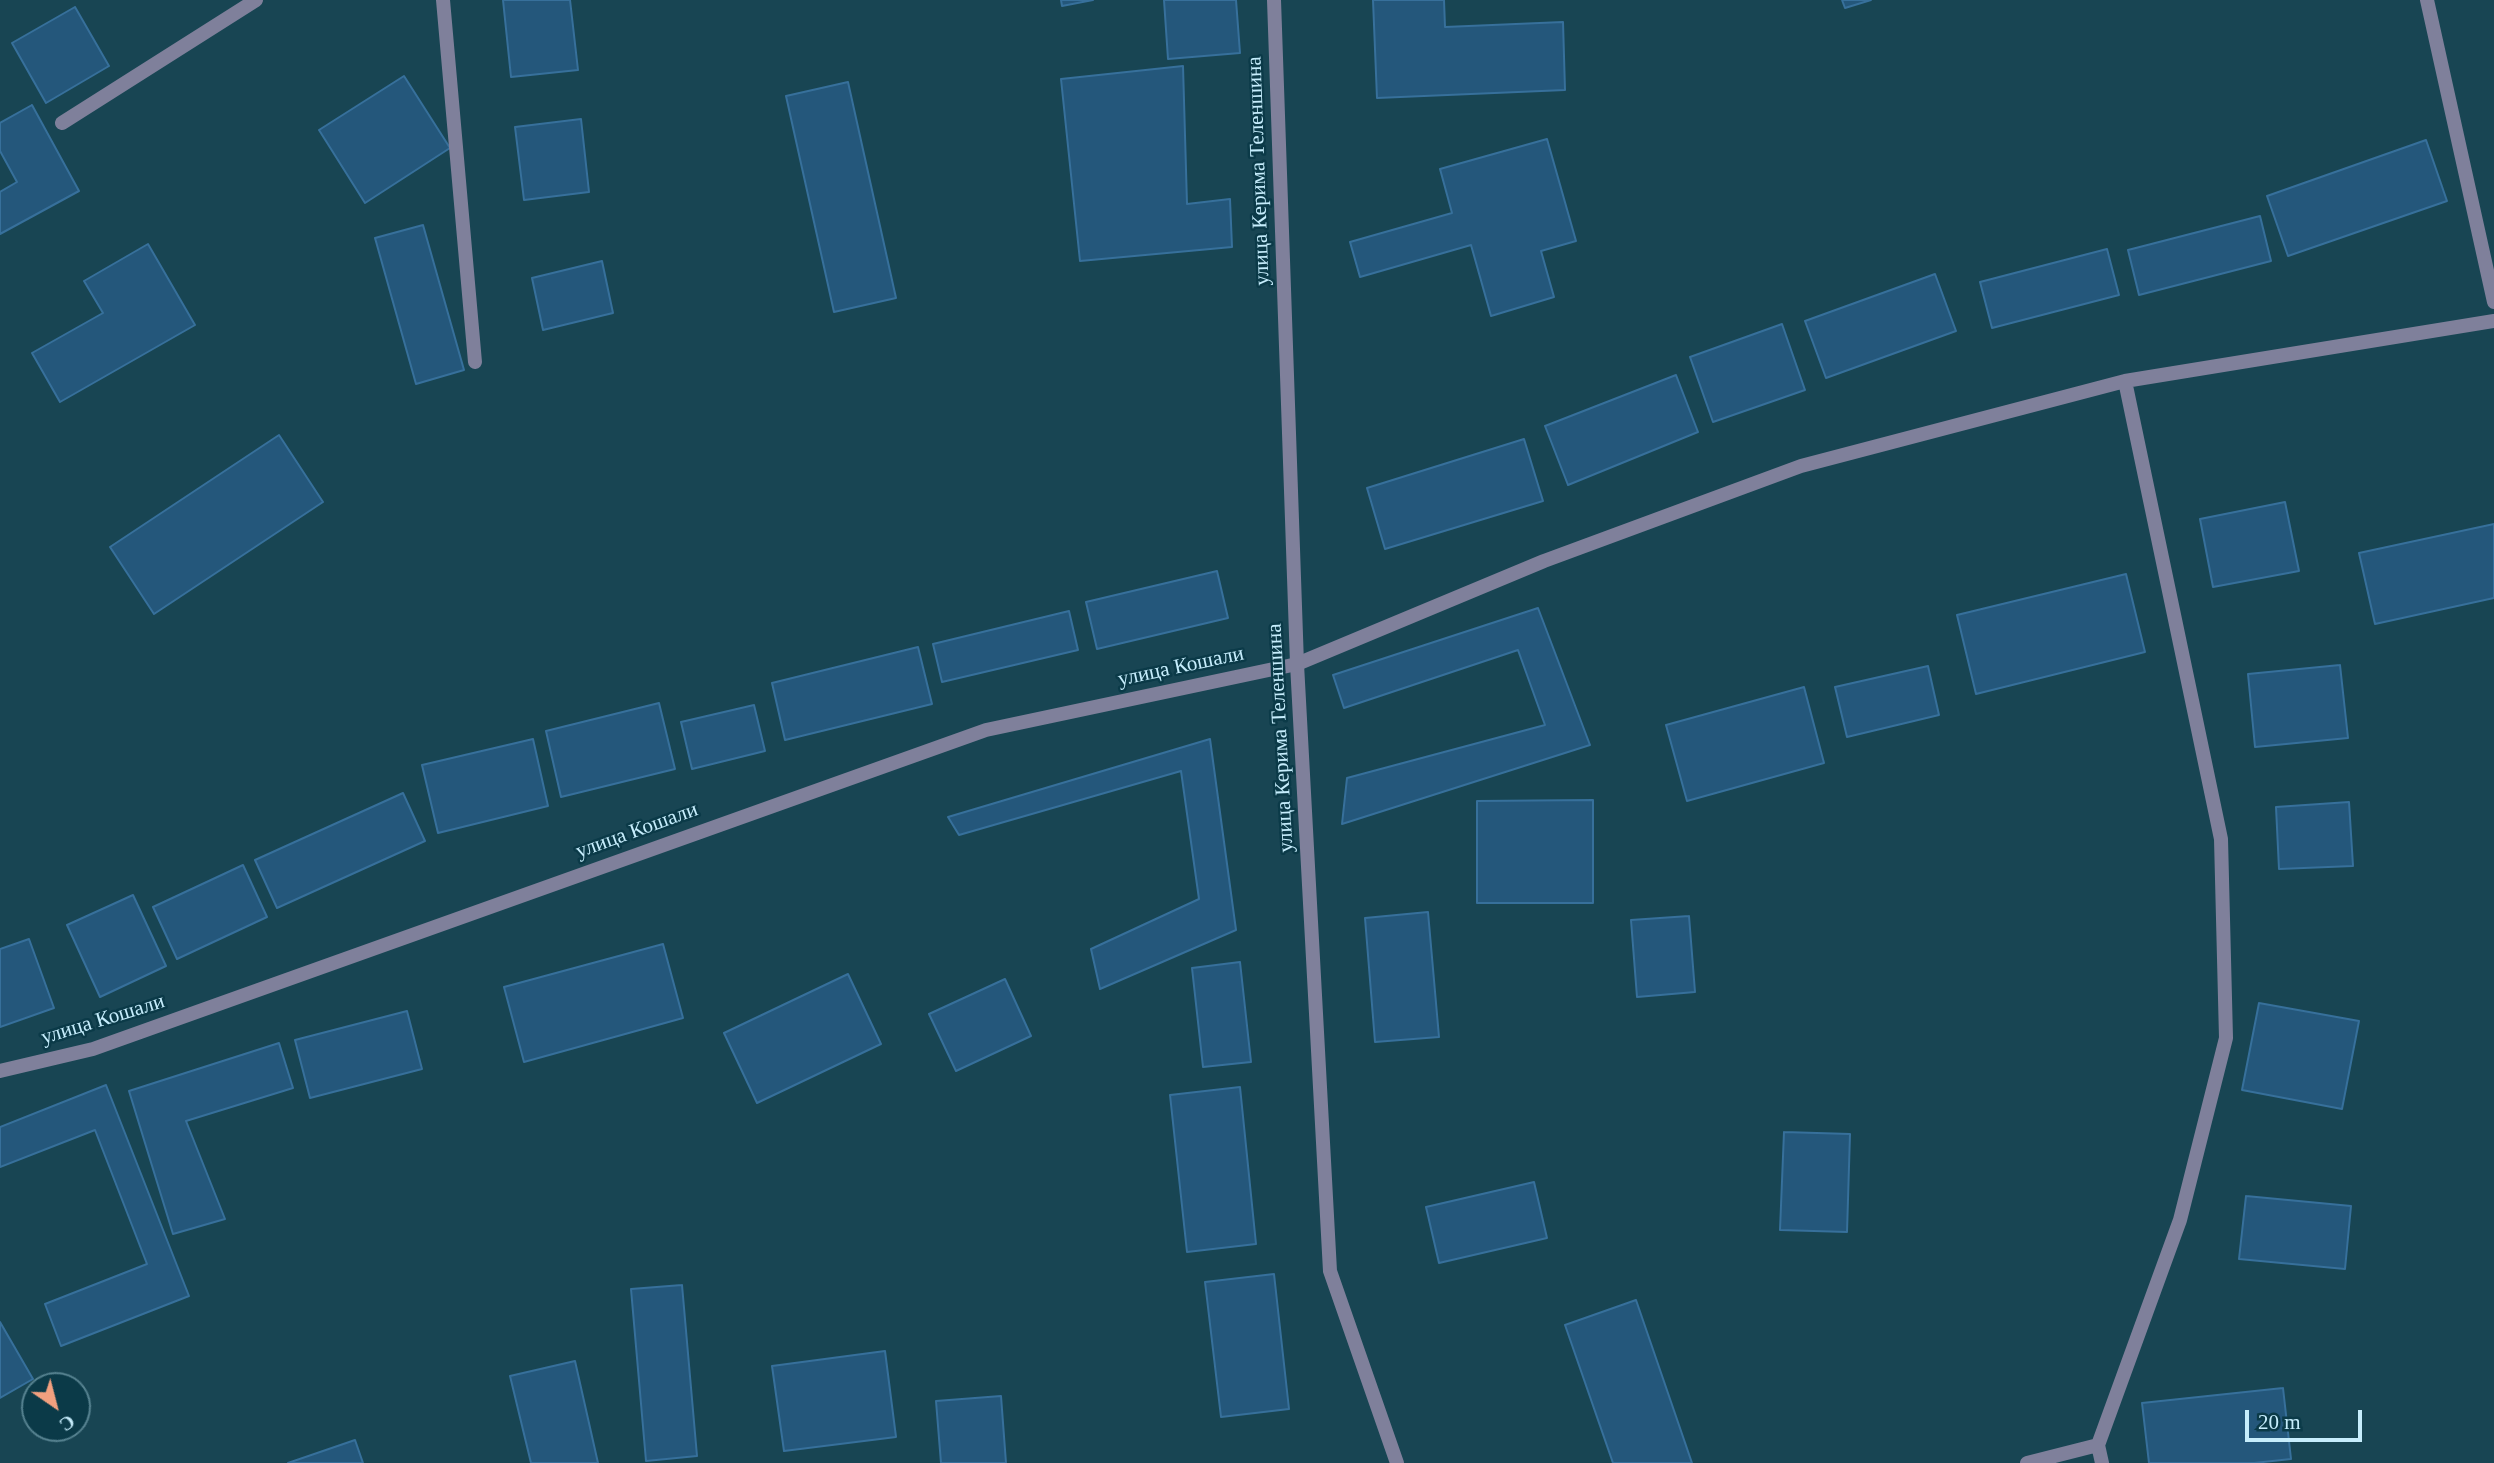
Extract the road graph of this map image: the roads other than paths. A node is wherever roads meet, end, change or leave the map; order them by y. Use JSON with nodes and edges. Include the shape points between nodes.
{"nodes":[{"id":1,"x":256,"y":0,"type":"edge"},
{"id":2,"x":443,"y":0,"type":"edge"},
{"id":3,"x":1274,"y":0,"type":"edge"},
{"id":4,"x":2427,"y":0,"type":"edge"},
{"id":5,"x":62,"y":123,"type":"dead end"},
{"id":6,"x":2494,"y":302,"type":"edge"},
{"id":7,"x":2494,"y":321,"type":"edge"},
{"id":8,"x":475,"y":362,"type":"dead end"},
{"id":9,"x":2125,"y":381,"type":"junction"},
{"id":10,"x":1297,"y":664,"type":"junction"},
{"id":11,"x":0,"y":1071,"type":"edge"},
{"id":12,"x":2098,"y":1446,"type":"junction"},
{"id":13,"x":1397,"y":1463,"type":"edge"},
{"id":14,"x":2027,"y":1463,"type":"edge"},
{"id":15,"x":2102,"y":1463,"type":"edge"}],
"edges":[{"from":1,"to":5,"type":"street"},
{"from":2,"to":8,"type":"street"},
{"from":3,"to":10,"type":"street","name":"улица Керима Теленшина"},
{"from":4,"to":6,"type":"street"},
{"from":7,"to":9,"type":"street","name":"улица Кошали"},
{"from":9,"to":10,"type":"street","name":"улица Кошали","via":[[1801,466],[1544,561]]},
{"from":9,"to":12,"type":"street","via":[[2221,839],[2226,1038],[2180,1220]]},
{"from":10,"to":11,"type":"street","name":"улица Кошали","via":[[986,730],[93,1049]]},
{"from":10,"to":13,"type":"street","name":"улица Керима Теленшина","via":[[1330,1270]]},
{"from":12,"to":14,"type":"street"},
{"from":12,"to":15,"type":"street"}]}
